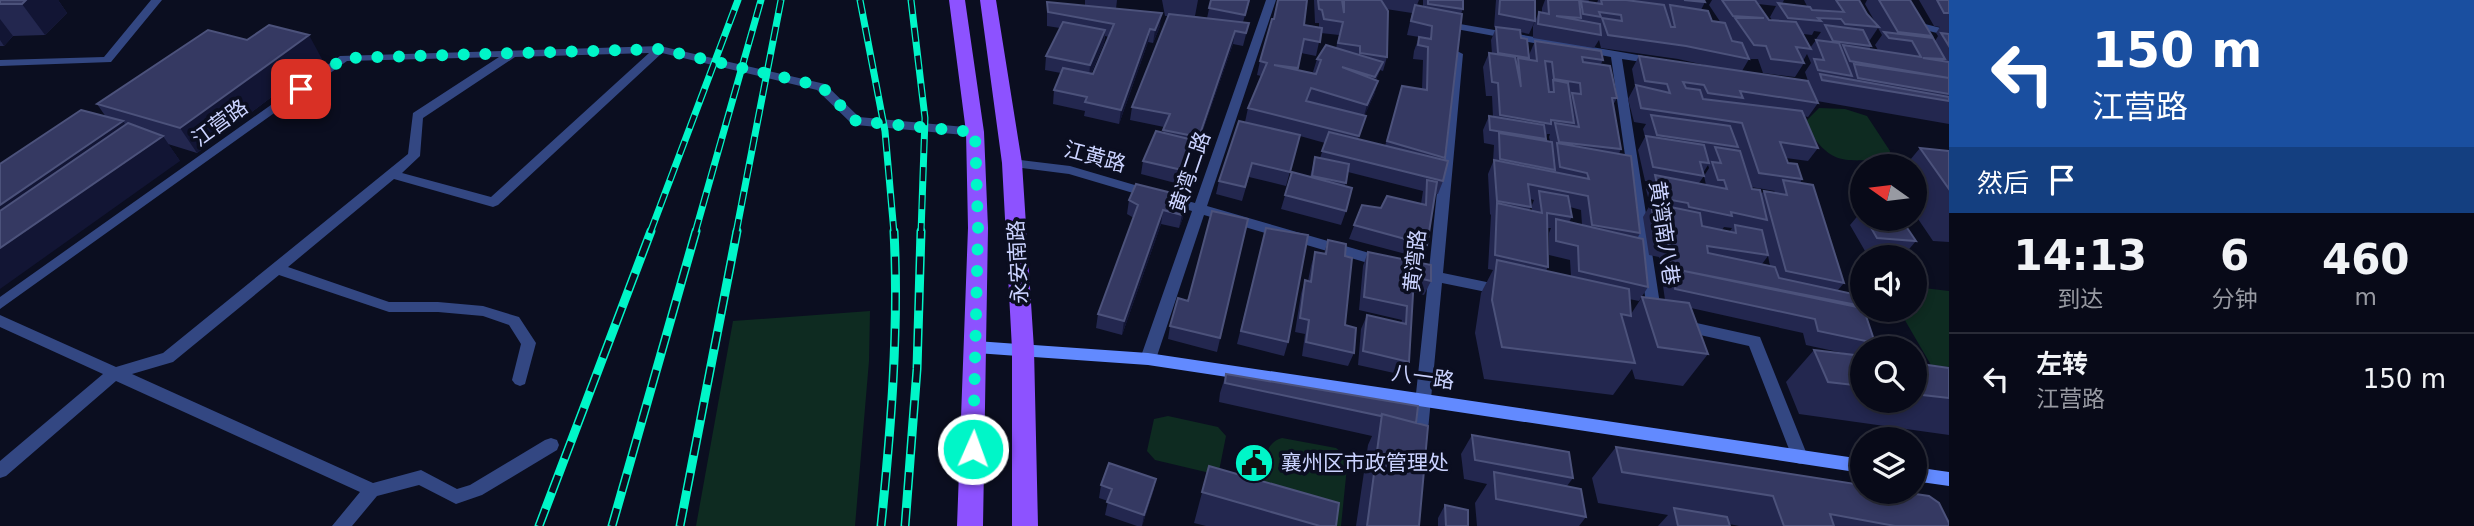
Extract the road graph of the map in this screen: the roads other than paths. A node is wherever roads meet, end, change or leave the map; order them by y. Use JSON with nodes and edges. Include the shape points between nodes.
{"nodes":[{"id":1,"x":157,"y":0,"type":"edge"},
{"id":2,"x":957,"y":0,"type":"edge"},
{"id":3,"x":988,"y":0,"type":"edge"},
{"id":4,"x":1271,"y":0,"type":"edge"},
{"id":5,"x":1903,"y":0,"type":"edge"},
{"id":6,"x":1949,"y":33,"type":"edge"},
{"id":7,"x":660,"y":49,"type":"junction"},
{"id":8,"x":512,"y":54,"type":"junction"},
{"id":9,"x":1616,"y":54,"type":"junction"},
{"id":10,"x":0,"y":63,"type":"edge"},
{"id":11,"x":1666,"y":63,"type":"edge"},
{"id":12,"x":975,"y":132,"type":"junction"},
{"id":13,"x":1012,"y":163,"type":"junction"},
{"id":14,"x":392,"y":174,"type":"junction"},
{"id":15,"x":1199,"y":209,"type":"junction"},
{"id":16,"x":277,"y":269,"type":"junction"},
{"id":17,"x":1434,"y":277,"type":"junction"},
{"id":18,"x":1512,"y":292,"type":"edge"},
{"id":19,"x":0,"y":304,"type":"edge"},
{"id":20,"x":0,"y":321,"type":"edge"},
{"id":21,"x":975,"y":347,"type":"junction"},
{"id":22,"x":1023,"y":349,"type":"junction"},
{"id":23,"x":1148,"y":359,"type":"junction"},
{"id":24,"x":115,"y":373,"type":"junction"},
{"id":25,"x":520,"y":380,"type":"dead end"},
{"id":26,"x":1422,"y":400,"type":"junction"},
{"id":27,"x":551,"y":445,"type":"dead end"},
{"id":28,"x":1418,"y":454,"type":"edge"},
{"id":29,"x":1800,"y":457,"type":"junction"},
{"id":30,"x":1850,"y":464,"type":"edge"},
{"id":31,"x":0,"y":471,"type":"edge"},
{"id":32,"x":1927,"y":476,"type":"edge"},
{"id":33,"x":1949,"y":479,"type":"edge"},
{"id":34,"x":372,"y":490,"type":"junction"},
{"id":35,"x":341,"y":526,"type":"edge"},
{"id":36,"x":970,"y":526,"type":"edge"},
{"id":37,"x":1026,"y":526,"type":"edge"}],
"edges":[{"from":1,"to":10,"type":"street","via":[[107,60]]},
{"from":2,"to":12,"type":"main road","name":"永安南路"},
{"from":3,"to":13,"type":"main road","name":"永安南路"},
{"from":4,"to":15,"type":"street","name":"黄湾二路"},
{"from":5,"to":6,"type":"street","via":[[1921,26]]},
{"from":7,"to":8,"type":"street","name":"江营路"},
{"from":7,"to":12,"type":"street","name":"江营路","via":[[821,86],[856,121]]},
{"from":7,"to":14,"type":"street","via":[[493,202]]},
{"from":8,"to":14,"type":"street","via":[[417,117],[414,156]]},
{"from":8,"to":19,"type":"street","name":"江营路","via":[[344,58]]},
{"from":9,"to":11,"type":"street"},
{"from":9,"to":17,"type":"street","name":"黄湾路","via":[[1460,20]]},
{"from":9,"to":29,"type":"street","name":"黄湾南八巷","via":[[1649,319],[1755,341]]},
{"from":12,"to":21,"type":"main road","name":"永安南路"},
{"from":13,"to":15,"type":"street","name":"江黄路","via":[[1070,170]]},
{"from":13,"to":22,"type":"main road","name":"永安南路"},
{"from":14,"to":16,"type":"street"},
{"from":15,"to":17,"type":"street","name":"江黄路"},
{"from":15,"to":23,"type":"street","name":"黄湾二路"},
{"from":16,"to":24,"type":"street","via":[[168,358]]},
{"from":16,"to":25,"type":"street","via":[[389,307],[483,312],[514,321],[529,343]]},
{"from":17,"to":18,"type":"street","name":"江黄路"},
{"from":17,"to":26,"type":"street","name":"黄湾路"},
{"from":20,"to":24,"type":"street"},
{"from":21,"to":22,"type":"street","name":"八一路"},
{"from":21,"to":36,"type":"main road","name":"永安南路"},
{"from":22,"to":23,"type":"street","name":"八一路"},
{"from":22,"to":37,"type":"main road","name":"永安南路"},
{"from":23,"to":26,"type":"street","name":"八一路"},
{"from":24,"to":31,"type":"street"},
{"from":24,"to":34,"type":"street"},
{"from":26,"to":28,"type":"street","name":"黄湾路"},
{"from":26,"to":29,"type":"street","name":"八一路"},
{"from":27,"to":34,"type":"street","via":[[477,490],[456,497],[421,477]]},
{"from":29,"to":30,"type":"street","name":"八一路"},
{"from":32,"to":33,"type":"street"},
{"from":34,"to":35,"type":"street"}]}
